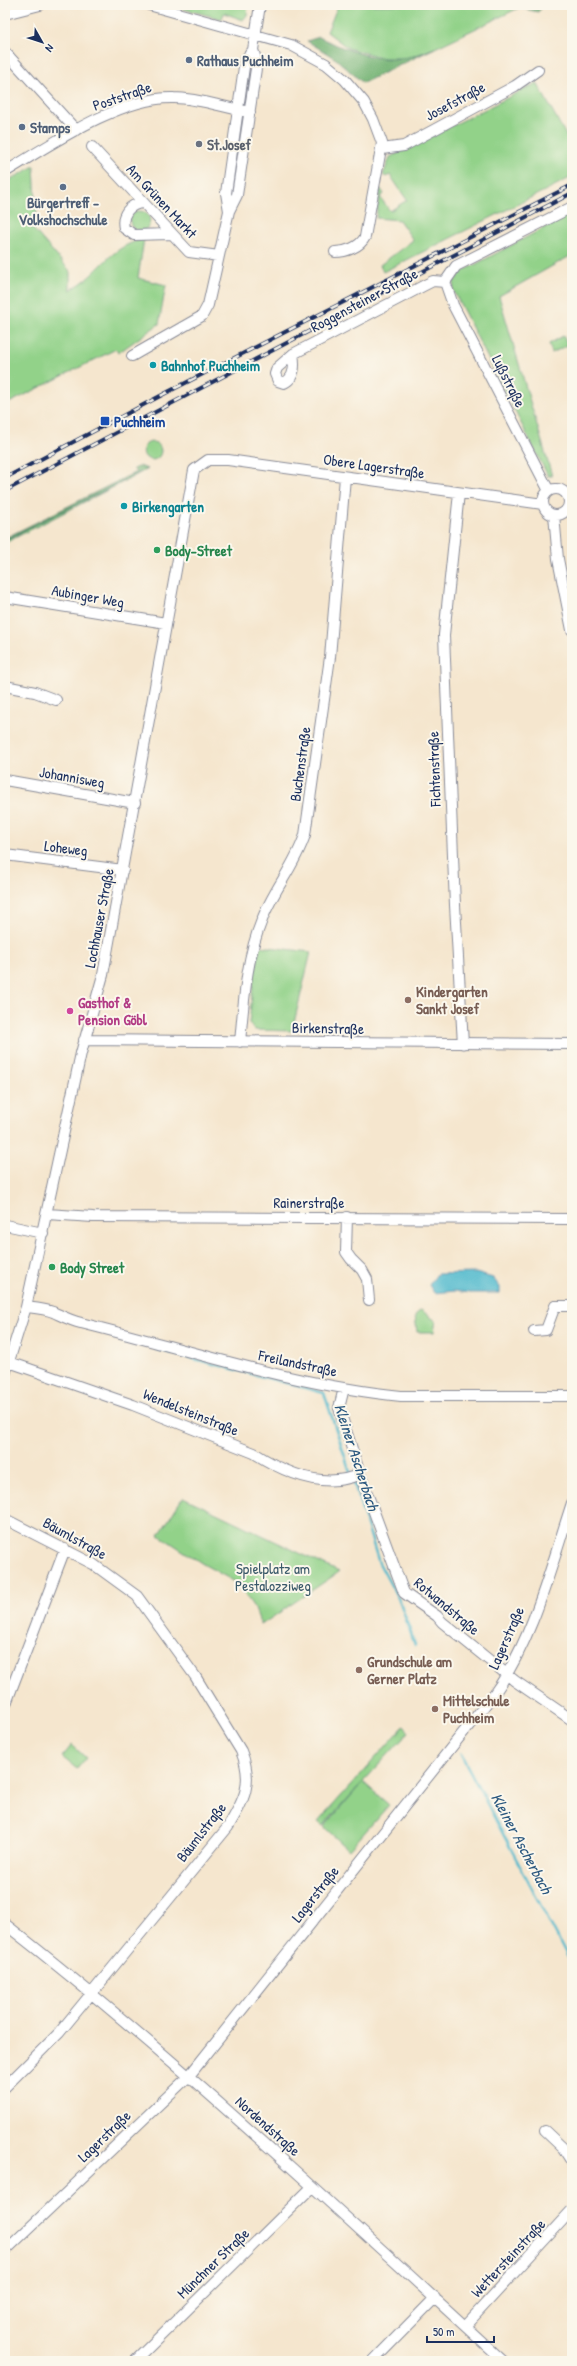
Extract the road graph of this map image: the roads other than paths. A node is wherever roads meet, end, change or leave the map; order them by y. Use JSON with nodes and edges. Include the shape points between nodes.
{"nodes":[{"id":1,"x":40,"y":5,"type":"edge"},
{"id":2,"x":149,"y":5,"type":"edge"},
{"id":3,"x":260,"y":5,"type":"edge"},
{"id":4,"x":5,"y":14,"type":"edge"},
{"id":5,"x":256,"y":34,"type":"junction"},
{"id":6,"x":253,"y":50,"type":"junction"},
{"id":7,"x":5,"y":52,"type":"edge"},
{"id":8,"x":538,"y":70,"type":"dead end"},
{"id":9,"x":239,"y":110,"type":"junction"},
{"id":10,"x":250,"y":112,"type":"junction"},
{"id":11,"x":76,"y":130,"type":"junction"},
{"id":12,"x":92,"y":147,"type":"dead end"},
{"id":13,"x":382,"y":149,"type":"junction"},
{"id":14,"x":5,"y":172,"type":"edge"},
{"id":15,"x":143,"y":203,"type":"junction"},
{"id":16,"x":572,"y":207,"type":"edge"},
{"id":17,"x":229,"y":211,"type":"junction"},
{"id":18,"x":170,"y":234,"type":"junction"},
{"id":19,"x":335,"y":252,"type":"dead end"},
{"id":20,"x":219,"y":256,"type":"junction"},
{"id":21,"x":445,"y":282,"type":"junction"},
{"id":22,"x":293,"y":354,"type":"dead end"},
{"id":23,"x":132,"y":356,"type":"dead end"},
{"id":24,"x":201,"y":464,"type":"joint"},
{"id":25,"x":345,"y":477,"type":"junction"},
{"id":26,"x":549,"y":491,"type":"junction"},
{"id":27,"x":459,"y":493,"type":"junction"},
{"id":28,"x":571,"y":500,"type":"edge"},
{"id":29,"x":543,"y":504,"type":"junction"},
{"id":30,"x":554,"y":515,"type":"junction"},
{"id":31,"x":5,"y":597,"type":"edge"},
{"id":32,"x":166,"y":623,"type":"junction"},
{"id":33,"x":572,"y":630,"type":"edge"},
{"id":34,"x":5,"y":686,"type":"edge"},
{"id":35,"x":56,"y":700,"type":"dead end"},
{"id":36,"x":5,"y":780,"type":"edge"},
{"id":37,"x":135,"y":803,"type":"junction"},
{"id":38,"x":5,"y":855,"type":"edge"},
{"id":39,"x":123,"y":870,"type":"junction"},
{"id":40,"x":84,"y":1040,"type":"junction"},
{"id":41,"x":240,"y":1042,"type":"junction"},
{"id":42,"x":463,"y":1044,"type":"junction"},
{"id":43,"x":572,"y":1044,"type":"edge"},
{"id":44,"x":47,"y":1214,"type":"junction"},
{"id":45,"x":347,"y":1217,"type":"junction"},
{"id":46,"x":572,"y":1219,"type":"edge"},
{"id":47,"x":5,"y":1225,"type":"edge"},
{"id":48,"x":43,"y":1233,"type":"junction"},
{"id":49,"x":369,"y":1300,"type":"dead end"},
{"id":50,"x":572,"y":1306,"type":"edge"},
{"id":51,"x":26,"y":1307,"type":"junction"},
{"id":52,"x":534,"y":1331,"type":"dead end"},
{"id":53,"x":9,"y":1362,"type":"junction"},
{"id":54,"x":5,"y":1374,"type":"edge"},
{"id":55,"x":344,"y":1388,"type":"junction"},
{"id":56,"x":572,"y":1396,"type":"edge"},
{"id":57,"x":353,"y":1477,"type":"junction"},
{"id":58,"x":572,"y":1503,"type":"edge"},
{"id":59,"x":5,"y":1519,"type":"edge"},
{"id":60,"x":65,"y":1550,"type":"junction"},
{"id":61,"x":507,"y":1675,"type":"junction"},
{"id":62,"x":5,"y":1706,"type":"edge"},
{"id":63,"x":572,"y":1720,"type":"edge"},
{"id":64,"x":5,"y":1924,"type":"edge"},
{"id":65,"x":91,"y":1991,"type":"junction"},
{"id":66,"x":189,"y":2076,"type":"junction"},
{"id":67,"x":5,"y":2087,"type":"edge"},
{"id":68,"x":545,"y":2131,"type":"dead end"},
{"id":69,"x":572,"y":2162,"type":"edge"},
{"id":70,"x":312,"y":2187,"type":"junction"},
{"id":71,"x":572,"y":2210,"type":"edge"},
{"id":72,"x":5,"y":2251,"type":"edge"},
{"id":73,"x":436,"y":2298,"type":"junction"},
{"id":74,"x":465,"y":2326,"type":"junction"},
{"id":75,"x":135,"y":2361,"type":"edge"},
{"id":76,"x":373,"y":2361,"type":"edge"},
{"id":77,"x":503,"y":2361,"type":"edge"}],
"edges":[{"from":1,"to":4,"type":"street"},
{"from":2,"to":5,"type":"street"},
{"from":3,"to":5,"type":"street"},
{"from":5,"to":6,"type":"street"},
{"from":5,"to":13,"type":"street","via":[[305,51],[334,70],[364,102],[373,119]]},
{"from":6,"to":9,"type":"street","via":[[245,60]]},
{"from":6,"to":10,"type":"street","via":[[257,62]]},
{"from":7,"to":11,"type":"street"},
{"from":8,"to":13,"type":"street","name":"Josefstraße","via":[[515,86],[404,146]]},
{"from":9,"to":10,"type":"street","name":"Poststraße"},
{"from":9,"to":11,"type":"street","name":"Poststraße","via":[[176,98],[156,98],[100,118]]},
{"from":9,"to":17,"type":"street","via":[[226,193]]},
{"from":10,"to":17,"type":"street","via":[[237,195]]},
{"from":11,"to":14,"type":"street","name":"Poststraße"},
{"from":12,"to":15,"type":"street","name":"Am Grünen Markt"},
{"from":13,"to":19,"type":"street","via":[[365,237],[357,246],[343,252]]},
{"from":15,"to":18,"type":"street","name":"Am Grünen Markt"},
{"from":15,"to":18,"type":"street","via":[[131,207],[125,214],[124,228],[134,235]]},
{"from":16,"to":21,"type":"street","via":[[456,266]]},
{"from":17,"to":20,"type":"street"},
{"from":18,"to":20,"type":"street","name":"Am Grünen Markt","via":[[188,252]]},
{"from":20,"to":23,"type":"street","via":[[210,299],[202,316]]},
{"from":21,"to":22,"type":"street","name":"Roggensteiner Straße","via":[[426,285]]},
{"from":21,"to":26,"type":"street","name":"Lußstraße","via":[[453,305]]},
{"from":24,"to":25,"type":"street","name":"Obere Lagerstraße","via":[[208,460],[228,460]]},
{"from":24,"to":32,"type":"street","name":"Lochhauser Straße","via":[[194,470],[191,482]]},
{"from":25,"to":27,"type":"street","name":"Obere Lagerstraße"},
{"from":25,"to":41,"type":"street","name":"Buchenstraße","via":[[330,657],[305,835],[299,854],[262,918],[250,952]]},
{"from":26,"to":28,"type":"street","via":[[562,490]]},
{"from":26,"to":29,"type":"street","via":[[544,497]]},
{"from":27,"to":29,"type":"street","name":"Obere Lagerstraße"},
{"from":27,"to":42,"type":"street","name":"Fichtenstraße","via":[[444,634]]},
{"from":28,"to":30,"type":"street","via":[[566,511]]},
{"from":29,"to":30,"type":"street","via":[[547,512]]},
{"from":30,"to":33,"type":"street","via":[[558,559]]},
{"from":31,"to":32,"type":"street","name":"Aubinger Weg"},
{"from":32,"to":37,"type":"street","name":"Lochhauser Straße"},
{"from":34,"to":35,"type":"street","via":[[35,692]]},
{"from":36,"to":37,"type":"street","name":"Johannisweg"},
{"from":37,"to":39,"type":"street","name":"Lochhauser Straße"},
{"from":38,"to":39,"type":"street","name":"Loheweg"},
{"from":39,"to":40,"type":"street","name":"Lochhauser Straße","via":[[103,974]]},
{"from":40,"to":41,"type":"street","name":"Birkenstraße"},
{"from":40,"to":44,"type":"street","name":"Lochhauser Straße"},
{"from":41,"to":42,"type":"street","name":"Birkenstraße"},
{"from":42,"to":43,"type":"street","name":"Birkenstraße"},
{"from":44,"to":45,"type":"street","name":"Rainerstraße","via":[[92,1217]]},
{"from":44,"to":48,"type":"street","name":"Lochhauser Straße"},
{"from":45,"to":46,"type":"street","name":"Rainerstraße"},
{"from":45,"to":49,"type":"street","via":[[346,1252],[367,1279]]},
{"from":47,"to":48,"type":"street"},
{"from":48,"to":51,"type":"street","name":"Lochhauser Straße"},
{"from":50,"to":52,"type":"street","via":[[555,1306],[546,1330]]},
{"from":51,"to":53,"type":"street","name":"Lochhauser Straße"},
{"from":51,"to":55,"type":"street","name":"Freilandstraße","via":[[51,1311],[72,1322],[161,1342],[282,1377]]},
{"from":53,"to":54,"type":"street","name":"Lochhauser Straße"},
{"from":53,"to":57,"type":"street","name":"Wendelsteinstraße","via":[[133,1405],[254,1453],[270,1463],[308,1478],[331,1482]]},
{"from":55,"to":56,"type":"street","name":"Freilandstraße","via":[[401,1396]]},
{"from":55,"to":57,"type":"street","name":"Rotwandstraße","via":[[339,1408]]},
{"from":57,"to":61,"type":"street","name":"Rotwandstraße","via":[[404,1593],[437,1616]]},
{"from":58,"to":61,"type":"street","name":"Lagerstraße","via":[[529,1629]]},
{"from":59,"to":60,"type":"street","name":"Bäumlstraße"},
{"from":60,"to":62,"type":"street"},
{"from":60,"to":65,"type":"street","name":"Bäumlstraße","via":[[111,1576],[138,1596],[195,1676],[247,1765],[246,1791],[228,1826]]},
{"from":61,"to":63,"type":"street","name":"Rotwandstraße"},
{"from":61,"to":66,"type":"street","name":"Lagerstraße","via":[[420,1790],[353,1869]]},
{"from":64,"to":65,"type":"street","name":"Nordendstraße"},
{"from":65,"to":66,"type":"street","name":"Nordendstraße"},
{"from":65,"to":67,"type":"street","name":"Bäumlstraße","via":[[59,2033]]},
{"from":66,"to":70,"type":"street","name":"Nordendstraße"},
{"from":66,"to":72,"type":"street","name":"Lagerstraße"},
{"from":68,"to":69,"type":"street","via":[[563,2148]]},
{"from":70,"to":73,"type":"street","name":"Nordendstraße"},
{"from":70,"to":75,"type":"street","name":"Münchner Straße"},
{"from":71,"to":74,"type":"street","name":"Wettersteinstraße"},
{"from":73,"to":74,"type":"street","name":"Nordendstraße"},
{"from":73,"to":76,"type":"street"},
{"from":74,"to":77,"type":"street","name":"Nordendstraße"}]}
